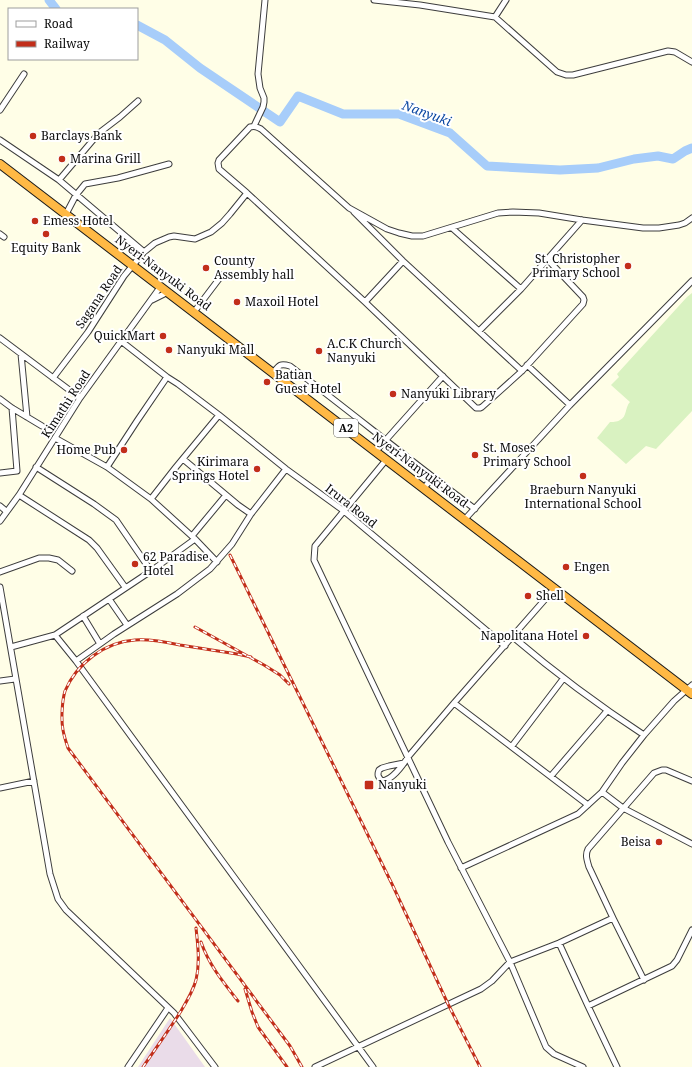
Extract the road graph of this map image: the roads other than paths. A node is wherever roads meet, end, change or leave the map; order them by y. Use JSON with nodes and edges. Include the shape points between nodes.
{"nodes":[{"id":1,"x":265,"y":0,"type":"edge"},
{"id":2,"x":374,"y":0,"type":"edge"},
{"id":3,"x":506,"y":0,"type":"edge"},
{"id":4,"x":386,"y":1,"type":"edge"},
{"id":5,"x":495,"y":17,"type":"junction"},
{"id":6,"x":692,"y":62,"type":"edge"},
{"id":7,"x":24,"y":74,"type":"dead end"},
{"id":8,"x":138,"y":101,"type":"dead end"},
{"id":9,"x":0,"y":110,"type":"edge"},
{"id":10,"x":254,"y":126,"type":"junction"},
{"id":11,"x":0,"y":140,"type":"edge"},
{"id":12,"x":0,"y":164,"type":"edge"},
{"id":13,"x":169,"y":164,"type":"dead end"},
{"id":14,"x":59,"y":180,"type":"junction"},
{"id":15,"x":247,"y":193,"type":"junction"},
{"id":16,"x":76,"y":195,"type":"junction"},
{"id":17,"x":349,"y":208,"type":"junction"},
{"id":18,"x":66,"y":214,"type":"junction"},
{"id":19,"x":692,"y":218,"type":"edge"},
{"id":20,"x":582,"y":220,"type":"junction"},
{"id":21,"x":452,"y":228,"type":"junction"},
{"id":22,"x":144,"y":252,"type":"junction"},
{"id":23,"x":548,"y":260,"type":"junction"},
{"id":24,"x":403,"y":261,"type":"junction"},
{"id":25,"x":133,"y":265,"type":"junction"},
{"id":26,"x":222,"y":275,"type":"dead end"},
{"id":27,"x":692,"y":281,"type":"edge"},
{"id":28,"x":161,"y":286,"type":"junction"},
{"id":29,"x":521,"y":289,"type":"junction"},
{"id":30,"x":168,"y":292,"type":"junction"},
{"id":31,"x":152,"y":300,"type":"junction"},
{"id":32,"x":365,"y":302,"type":"junction"},
{"id":33,"x":194,"y":312,"type":"junction"},
{"id":34,"x":479,"y":331,"type":"junction"},
{"id":35,"x":0,"y":338,"type":"edge"},
{"id":36,"x":121,"y":341,"type":"junction"},
{"id":37,"x":21,"y":354,"type":"junction"},
{"id":38,"x":527,"y":365,"type":"junction"},
{"id":39,"x":522,"y":371,"type":"junction"},
{"id":40,"x":273,"y":373,"type":"junction"},
{"id":41,"x":444,"y":376,"type":"junction"},
{"id":42,"x":167,"y":377,"type":"junction"},
{"id":43,"x":53,"y":378,"type":"junction"},
{"id":44,"x":80,"y":398,"type":"junction"},
{"id":45,"x":0,"y":399,"type":"edge"},
{"id":46,"x":570,"y":405,"type":"junction"},
{"id":47,"x":12,"y":408,"type":"junction"},
{"id":48,"x":219,"y":415,"type":"junction"},
{"id":49,"x":27,"y":417,"type":"junction"},
{"id":50,"x":42,"y":426,"type":"dead end"},
{"id":51,"x":55,"y":438,"type":"junction"},
{"id":52,"x":385,"y":441,"type":"junction"},
{"id":53,"x":376,"y":451,"type":"junction"},
{"id":54,"x":183,"y":459,"type":"junction"},
{"id":55,"x":386,"y":460,"type":"junction"},
{"id":56,"x":36,"y":467,"type":"junction"},
{"id":57,"x":107,"y":467,"type":"junction"},
{"id":58,"x":286,"y":469,"type":"junction"},
{"id":59,"x":0,"y":473,"type":"edge"},
{"id":60,"x":432,"y":477,"type":"junction"},
{"id":61,"x":424,"y":488,"type":"junction"},
{"id":62,"x":19,"y":495,"type":"junction"},
{"id":63,"x":226,"y":495,"type":"junction"},
{"id":64,"x":151,"y":499,"type":"junction"},
{"id":65,"x":0,"y":506,"type":"edge"},
{"id":66,"x":475,"y":509,"type":"junction"},
{"id":67,"x":344,"y":511,"type":"junction"},
{"id":68,"x":6,"y":512,"type":"junction"},
{"id":69,"x":251,"y":514,"type":"junction"},
{"id":70,"x":465,"y":519,"type":"junction"},
{"id":71,"x":0,"y":521,"type":"edge"},
{"id":72,"x":193,"y":537,"type":"junction"},
{"id":73,"x":217,"y":562,"type":"junction"},
{"id":74,"x":72,"y":571,"type":"dead end"},
{"id":75,"x":151,"y":571,"type":"junction"},
{"id":76,"x":0,"y":572,"type":"edge"},
{"id":77,"x":0,"y":587,"type":"edge"},
{"id":78,"x":125,"y":587,"type":"junction"},
{"id":79,"x":555,"y":588,"type":"junction"},
{"id":80,"x":109,"y":599,"type":"junction"},
{"id":81,"x":84,"y":616,"type":"junction"},
{"id":82,"x":127,"y":625,"type":"junction"},
{"id":83,"x":55,"y":635,"type":"junction"},
{"id":84,"x":513,"y":637,"type":"junction"},
{"id":85,"x":100,"y":644,"type":"junction"},
{"id":86,"x":505,"y":646,"type":"junction"},
{"id":87,"x":10,"y":647,"type":"junction"},
{"id":88,"x":76,"y":661,"type":"junction"},
{"id":89,"x":15,"y":678,"type":"junction"},
{"id":90,"x":564,"y":679,"type":"junction"},
{"id":91,"x":0,"y":681,"type":"edge"},
{"id":92,"x":690,"y":690,"type":"edge"},
{"id":93,"x":454,"y":703,"type":"junction"},
{"id":94,"x":607,"y":711,"type":"junction"},
{"id":95,"x":644,"y":735,"type":"junction"},
{"id":96,"x":512,"y":746,"type":"junction"},
{"id":97,"x":408,"y":757,"type":"junction"},
{"id":98,"x":404,"y":763,"type":"junction"},
{"id":99,"x":551,"y":776,"type":"junction"},
{"id":100,"x":34,"y":781,"type":"junction"},
{"id":101,"x":692,"y":781,"type":"edge"},
{"id":102,"x":0,"y":788,"type":"edge"},
{"id":103,"x":602,"y":792,"type":"junction"},
{"id":104,"x":588,"y":805,"type":"junction"},
{"id":105,"x":623,"y":808,"type":"junction"},
{"id":106,"x":692,"y":844,"type":"edge"},
{"id":107,"x":461,"y":868,"type":"junction"},
{"id":108,"x":613,"y":918,"type":"junction"},
{"id":109,"x":692,"y":930,"type":"edge"},
{"id":110,"x":559,"y":943,"type":"junction"},
{"id":111,"x":510,"y":962,"type":"junction"},
{"id":112,"x":644,"y":980,"type":"junction"},
{"id":113,"x":588,"y":1006,"type":"junction"},
{"id":114,"x":168,"y":1008,"type":"junction"},
{"id":115,"x":358,"y":1047,"type":"junction"},
{"id":116,"x":128,"y":1067,"type":"edge"},
{"id":117,"x":215,"y":1067,"type":"edge"},
{"id":118,"x":315,"y":1067,"type":"edge"},
{"id":119,"x":373,"y":1067,"type":"edge"},
{"id":120,"x":583,"y":1067,"type":"edge"},
{"id":121,"x":617,"y":1067,"type":"edge"}],
"edges":[{"from":1,"to":10,"type":"street","via":[[258,74],[264,98]]},
{"from":2,"to":4,"type":"street"},
{"from":3,"to":5,"type":"street"},
{"from":4,"to":5,"type":"street"},
{"from":5,"to":6,"type":"street","via":[[557,72],[566,75],[668,51],[675,52]]},
{"from":7,"to":9,"type":"street"},
{"from":8,"to":14,"type":"street","via":[[99,133]]},
{"from":10,"to":15,"type":"street","via":[[250,126],[218,163],[219,169]]},
{"from":10,"to":17,"type":"street","via":[[261,129]]},
{"from":11,"to":14,"type":"street"},
{"from":12,"to":18,"type":"highway","name":"Nyeri-Nanyuki Road","number":"A2"},
{"from":13,"to":16,"type":"street","via":[[85,184]]},
{"from":14,"to":16,"type":"street"},
{"from":15,"to":22,"type":"street","name":"Sagana Road","via":[[211,232],[195,239],[169,237]]},
{"from":15,"to":32,"type":"street"},
{"from":16,"to":18,"type":"street"},
{"from":16,"to":22,"type":"street"},
{"from":17,"to":21,"type":"street","via":[[387,229],[412,236],[423,236]]},
{"from":17,"to":24,"type":"street"},
{"from":18,"to":25,"type":"highway","name":"Nyeri-Nanyuki Road","number":"A2"},
{"from":19,"to":20,"type":"street","via":[[679,225],[659,228]]},
{"from":20,"to":21,"type":"street","via":[[539,213],[513,212],[498,213]]},
{"from":20,"to":23,"type":"street"},
{"from":21,"to":29,"type":"street"},
{"from":22,"to":25,"type":"street","name":"Sagana Road"},
{"from":23,"to":29,"type":"street"},
{"from":23,"to":38,"type":"street","via":[[583,297],[584,302]]},
{"from":24,"to":32,"type":"street"},
{"from":24,"to":34,"type":"street"},
{"from":25,"to":28,"type":"highway","name":"Nyeri-Nanyuki Road","number":"A2"},
{"from":25,"to":43,"type":"street","name":"Sagana Road"},
{"from":26,"to":33,"type":"street"},
{"from":27,"to":46,"type":"street"},
{"from":28,"to":30,"type":"highway","name":"Nyeri-Nanyuki Road","number":"A2"},
{"from":28,"to":31,"type":"street","name":"Kimathi Road"},
{"from":29,"to":34,"type":"street"},
{"from":30,"to":31,"type":"street","name":"Kimathi Road"},
{"from":30,"to":33,"type":"highway","name":"Nyeri-Nanyuki Road","number":"A2"},
{"from":31,"to":36,"type":"street","name":"Kimathi Road"},
{"from":32,"to":41,"type":"street"},
{"from":33,"to":40,"type":"highway","name":"Nyeri-Nanyuki Road","number":"A2"},
{"from":34,"to":39,"type":"street"},
{"from":35,"to":37,"type":"street"},
{"from":36,"to":42,"type":"street","name":"Irura Road"},
{"from":36,"to":44,"type":"street","name":"Kimathi Road"},
{"from":37,"to":43,"type":"street"},
{"from":37,"to":49,"type":"street"},
{"from":38,"to":39,"type":"street"},
{"from":38,"to":46,"type":"street"},
{"from":39,"to":41,"type":"street","via":[[480,408],[476,408]]},
{"from":40,"to":52,"type":"street","via":[[279,365],[290,366]]},
{"from":40,"to":53,"type":"highway","name":"Nyeri-Nanyuki Road","number":"A2"},
{"from":41,"to":52,"type":"street"},
{"from":42,"to":48,"type":"street","name":"Irura Road"},
{"from":42,"to":57,"type":"street"},
{"from":43,"to":44,"type":"street"},
{"from":44,"to":51,"type":"street","name":"Kimathi Road"},
{"from":45,"to":47,"type":"street"},
{"from":46,"to":66,"type":"street"},
{"from":47,"to":49,"type":"street"},
{"from":47,"to":59,"type":"street","via":[[17,470]]},
{"from":48,"to":54,"type":"street"},
{"from":48,"to":58,"type":"street","name":"Irura Road"},
{"from":49,"to":50,"type":"street"},
{"from":51,"to":56,"type":"street","name":"Kimathi Road"},
{"from":51,"to":57,"type":"street"},
{"from":52,"to":53,"type":"street"},
{"from":52,"to":60,"type":"street"},
{"from":53,"to":55,"type":"highway","name":"Nyeri-Nanyuki Road","number":"A2"},
{"from":54,"to":63,"type":"street"},
{"from":54,"to":64,"type":"street"},
{"from":55,"to":61,"type":"highway","name":"Nyeri-Nanyuki Road","number":"A2"},
{"from":55,"to":67,"type":"street"},
{"from":56,"to":62,"type":"street","name":"Kimathi Road"},
{"from":56,"to":75,"type":"street","via":[[116,520]]},
{"from":57,"to":64,"type":"street"},
{"from":58,"to":67,"type":"street","name":"Irura Road"},
{"from":58,"to":69,"type":"street"},
{"from":60,"to":61,"type":"street"},
{"from":60,"to":66,"type":"street"},
{"from":61,"to":70,"type":"highway","name":"Nyeri-Nanyuki Road","number":"A2"},
{"from":62,"to":68,"type":"street","name":"Kimathi Road"},
{"from":62,"to":78,"type":"street","via":[[89,540]]},
{"from":63,"to":69,"type":"street"},
{"from":63,"to":72,"type":"street"},
{"from":64,"to":72,"type":"street"},
{"from":65,"to":68,"type":"street"},
{"from":66,"to":70,"type":"street"},
{"from":67,"to":86,"type":"street","name":"Irura Road"},
{"from":67,"to":97,"type":"street","via":[[315,546],[314,560]]},
{"from":68,"to":71,"type":"street","name":"Kimathi Road"},
{"from":69,"to":73,"type":"street"},
{"from":70,"to":79,"type":"highway","name":"Nyeri-Nanyuki Road","number":"A2"},
{"from":72,"to":73,"type":"street"},
{"from":72,"to":75,"type":"street"},
{"from":73,"to":82,"type":"street","via":[[177,594]]},
{"from":74,"to":76,"type":"street","via":[[58,560],[39,558]]},
{"from":75,"to":78,"type":"street"},
{"from":77,"to":87,"type":"street"},
{"from":78,"to":80,"type":"street"},
{"from":79,"to":84,"type":"street"},
{"from":79,"to":92,"type":"highway","name":"Nyeri-Nanyuki Road","number":"A2"},
{"from":80,"to":81,"type":"street"},
{"from":80,"to":82,"type":"street"},
{"from":81,"to":83,"type":"street"},
{"from":81,"to":85,"type":"street"},
{"from":82,"to":85,"type":"street"},
{"from":83,"to":87,"type":"street"},
{"from":83,"to":88,"type":"street"},
{"from":84,"to":86,"type":"street"},
{"from":84,"to":90,"type":"street"},
{"from":85,"to":88,"type":"street"},
{"from":86,"to":93,"type":"street"},
{"from":87,"to":89,"type":"street"},
{"from":88,"to":115,"type":"street"},
{"from":89,"to":91,"type":"street"},
{"from":89,"to":100,"type":"street"},
{"from":90,"to":94,"type":"street"},
{"from":90,"to":96,"type":"street"},
{"from":92,"to":95,"type":"street","via":[[674,701]]},
{"from":93,"to":96,"type":"street"},
{"from":93,"to":97,"type":"street"},
{"from":94,"to":95,"type":"street"},
{"from":94,"to":99,"type":"street"},
{"from":95,"to":103,"type":"street"},
{"from":96,"to":99,"type":"street"},
{"from":97,"to":98,"type":"street"},
{"from":97,"to":107,"type":"street"},
{"from":98,"to":98,"type":"street","via":[[391,777],[382,781],[379,778],[378,773],[382,768]]},
{"from":99,"to":104,"type":"street"},
{"from":100,"to":102,"type":"street"},
{"from":100,"to":114,"type":"street","via":[[50,874],[58,899],[66,910]]},
{"from":101,"to":105,"type":"street","via":[[666,770],[654,773]]},
{"from":103,"to":104,"type":"street"},
{"from":103,"to":105,"type":"street"},
{"from":104,"to":107,"type":"street","via":[[578,814]]},
{"from":105,"to":106,"type":"street"},
{"from":105,"to":108,"type":"street","via":[[586,853],[587,861]]},
{"from":107,"to":111,"type":"street"},
{"from":108,"to":110,"type":"street"},
{"from":108,"to":112,"type":"street"},
{"from":109,"to":112,"type":"street","via":[[674,964]]},
{"from":110,"to":111,"type":"street"},
{"from":110,"to":113,"type":"street"},
{"from":111,"to":115,"type":"street","via":[[492,981],[480,988]]},
{"from":111,"to":120,"type":"street","via":[[546,1047],[554,1054]]},
{"from":112,"to":113,"type":"street"},
{"from":113,"to":121,"type":"street"},
{"from":114,"to":116,"type":"street"},
{"from":114,"to":117,"type":"street"},
{"from":115,"to":118,"type":"street"},
{"from":115,"to":119,"type":"street"}]}
